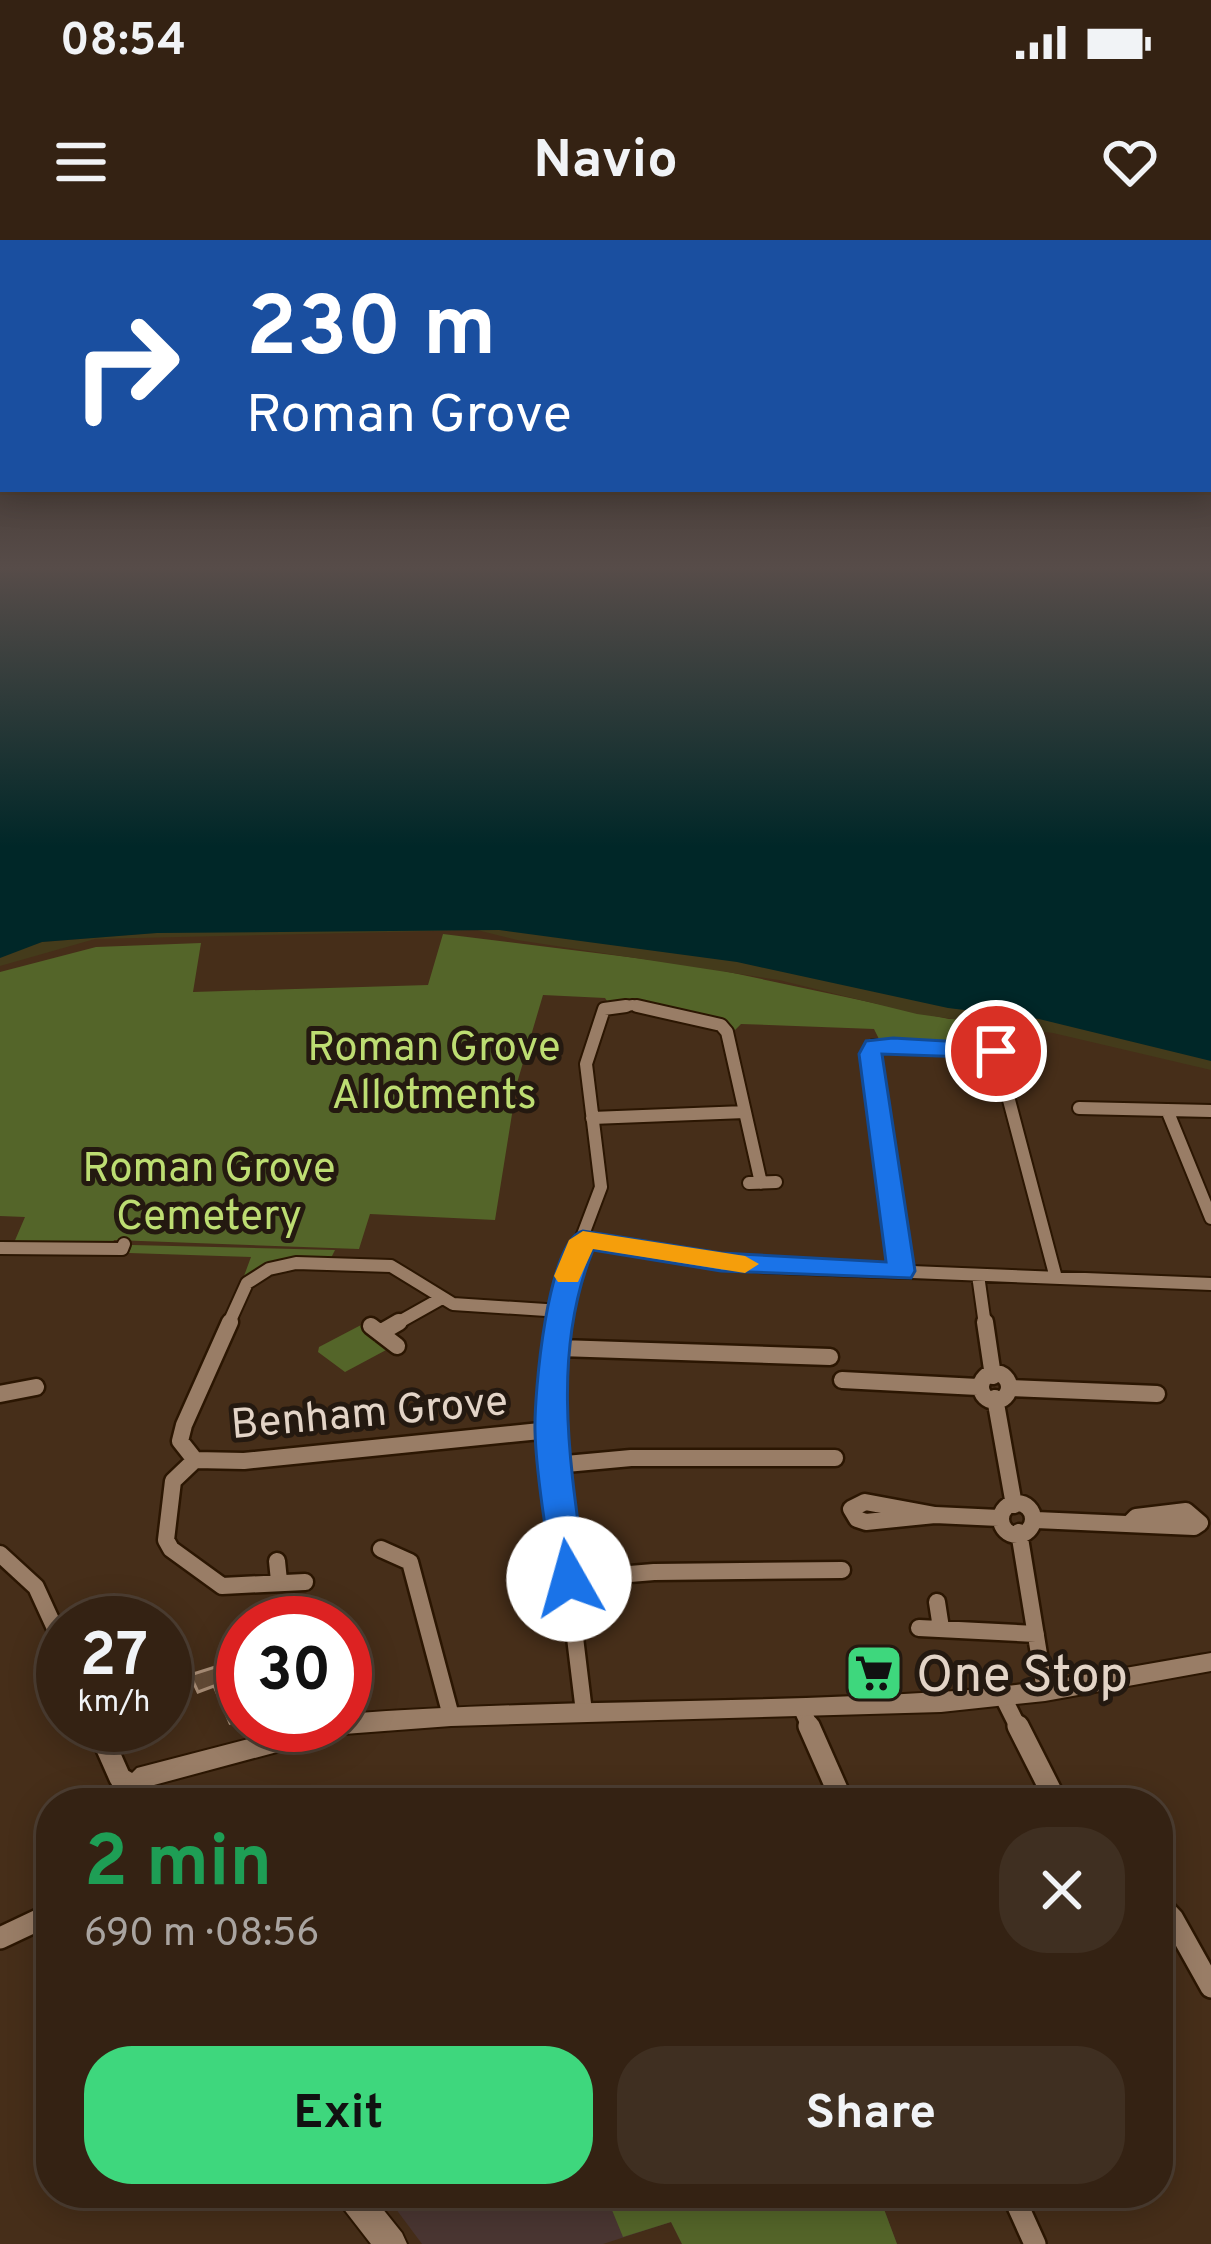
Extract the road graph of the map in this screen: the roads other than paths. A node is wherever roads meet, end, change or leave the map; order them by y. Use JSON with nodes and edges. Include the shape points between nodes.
{"nodes":[{"id":1,"x":1079,"y":1108,"type":"dead end"},
{"id":2,"x":1167,"y":1110,"type":"junction"},
{"id":3,"x":1211,"y":1111,"type":"edge"},
{"id":4,"x":745,"y":1112,"type":"junction"},
{"id":5,"x":592,"y":1118,"type":"junction"},
{"id":6,"x":762,"y":1183,"type":"dead end"},
{"id":7,"x":1211,"y":1218,"type":"edge"},
{"id":8,"x":583,"y":1240,"type":"junction"},
{"id":9,"x":124,"y":1244,"type":"dead end"},
{"id":10,"x":0,"y":1248,"type":"edge"},
{"id":11,"x":902,"y":1271,"type":"junction"},
{"id":12,"x":978,"y":1275,"type":"junction"},
{"id":13,"x":1056,"y":1278,"type":"junction"},
{"id":14,"x":1211,"y":1284,"type":"edge"},
{"id":15,"x":442,"y":1298,"type":"junction"},
{"id":16,"x":561,"y":1312,"type":"junction"},
{"id":17,"x":397,"y":1346,"type":"dead end"},
{"id":18,"x":560,"y":1348,"type":"junction"},
{"id":19,"x":830,"y":1358,"type":"dead end"},
{"id":20,"x":993,"y":1376,"type":"junction"},
{"id":21,"x":842,"y":1380,"type":"dead end"},
{"id":22,"x":36,"y":1387,"type":"dead end"},
{"id":23,"x":978,"y":1387,"type":"junction"},
{"id":24,"x":1012,"y":1388,"type":"junction"},
{"id":25,"x":0,"y":1394,"type":"edge"},
{"id":26,"x":1156,"y":1394,"type":"dead end"},
{"id":27,"x":995,"y":1398,"type":"junction"},
{"id":28,"x":550,"y":1430,"type":"junction"},
{"id":29,"x":835,"y":1458,"type":"dead end"},
{"id":30,"x":195,"y":1460,"type":"junction"},
{"id":31,"x":555,"y":1465,"type":"junction"},
{"id":32,"x":1014,"y":1505,"type":"junction"},
{"id":33,"x":935,"y":1515,"type":"dead end"},
{"id":34,"x":999,"y":1518,"type":"junction"},
{"id":35,"x":1036,"y":1520,"type":"junction"},
{"id":36,"x":1130,"y":1523,"type":"dead end"},
{"id":37,"x":1019,"y":1532,"type":"junction"},
{"id":38,"x":381,"y":1549,"type":"dead end"},
{"id":39,"x":0,"y":1554,"type":"edge"},
{"id":40,"x":277,"y":1561,"type":"dead end"},
{"id":41,"x":842,"y":1570,"type":"dead end"},
{"id":42,"x":569,"y":1579,"type":"junction"},
{"id":43,"x":279,"y":1581,"type":"junction"},
{"id":44,"x":305,"y":1582,"type":"dead end"},
{"id":45,"x":40,"y":1596,"type":"edge"},
{"id":46,"x":937,"y":1602,"type":"dead end"},
{"id":47,"x":919,"y":1628,"type":"dead end"},
{"id":48,"x":941,"y":1628,"type":"junction"},
{"id":49,"x":1036,"y":1634,"type":"junction"},
{"id":50,"x":1211,"y":1663,"type":"edge"},
{"id":51,"x":1046,"y":1691,"type":"junction"},
{"id":52,"x":1003,"y":1697,"type":"junction"},
{"id":53,"x":802,"y":1709,"type":"junction"},
{"id":54,"x":584,"y":1712,"type":"junction"},
{"id":55,"x":451,"y":1716,"type":"junction"},
{"id":56,"x":372,"y":1723,"type":"edge"},
{"id":57,"x":109,"y":1752,"type":"edge"},
{"id":58,"x":239,"y":1752,"type":"edge"},
{"id":59,"x":128,"y":1788,"type":"edge"},
{"id":60,"x":138,"y":1788,"type":"edge"},
{"id":61,"x":836,"y":1788,"type":"edge"},
{"id":62,"x":1049,"y":1788,"type":"edge"},
{"id":63,"x":1173,"y":1919,"type":"edge"},
{"id":64,"x":36,"y":1921,"type":"edge"},
{"id":65,"x":0,"y":1938,"type":"edge"},
{"id":66,"x":1211,"y":1987,"type":"edge"},
{"id":67,"x":363,"y":2208,"type":"edge"},
{"id":68,"x":1018,"y":2208,"type":"edge"},
{"id":69,"x":392,"y":2244,"type":"edge"},
{"id":70,"x":1034,"y":2244,"type":"edge"}],
"edges":[{"from":1,"to":2,"type":"street"},
{"from":2,"to":3,"type":"street"},
{"from":2,"to":7,"type":"street"},
{"from":4,"to":5,"type":"street"},
{"from":4,"to":5,"type":"street","via":[[721,1025],[621,1005],[601,1013],[586,1064]]},
{"from":4,"to":6,"type":"street"},
{"from":5,"to":8,"type":"street","via":[[601,1186]]},
{"from":8,"to":11,"type":"street","via":[[721,1262]]},
{"from":8,"to":16,"type":"street"},
{"from":9,"to":10,"type":"street"},
{"from":11,"to":12,"type":"street"},
{"from":11,"to":13,"type":"street","via":[[874,1046],[996,1051]]},
{"from":12,"to":13,"type":"street"},
{"from":12,"to":20,"type":"street"},
{"from":13,"to":14,"type":"street"},
{"from":15,"to":16,"type":"street"},
{"from":15,"to":17,"type":"street","via":[[375,1329]]},
{"from":15,"to":30,"type":"street","via":[[391,1266],[296,1263],[247,1283],[184,1424],[180,1441]]},
{"from":16,"to":18,"type":"street"},
{"from":18,"to":19,"type":"street"},
{"from":18,"to":28,"type":"street"},
{"from":20,"to":23,"type":"street"},
{"from":20,"to":24,"type":"street"},
{"from":21,"to":23,"type":"street"},
{"from":22,"to":25,"type":"street"},
{"from":23,"to":27,"type":"street"},
{"from":24,"to":26,"type":"street"},
{"from":24,"to":27,"type":"street"},
{"from":27,"to":32,"type":"street"},
{"from":28,"to":30,"type":"street","name":"Benham Grove"},
{"from":28,"to":31,"type":"street"},
{"from":29,"to":31,"type":"street"},
{"from":30,"to":43,"type":"street","via":[[173,1481],[171,1549],[222,1586]]},
{"from":31,"to":42,"type":"street"},
{"from":32,"to":34,"type":"street"},
{"from":32,"to":35,"type":"street"},
{"from":33,"to":34,"type":"street"},
{"from":34,"to":37,"type":"street"},
{"from":35,"to":36,"type":"street"},
{"from":35,"to":37,"type":"street"},
{"from":37,"to":49,"type":"street"},
{"from":38,"to":55,"type":"street","via":[[410,1562]]},
{"from":39,"to":45,"type":"street"},
{"from":40,"to":43,"type":"street"},
{"from":41,"to":42,"type":"street"},
{"from":42,"to":54,"type":"street"},
{"from":43,"to":44,"type":"street"},
{"from":46,"to":48,"type":"street"},
{"from":47,"to":48,"type":"street"},
{"from":48,"to":49,"type":"street"},
{"from":49,"to":51,"type":"street"},
{"from":50,"to":51,"type":"street"},
{"from":51,"to":52,"type":"street"},
{"from":52,"to":53,"type":"street"},
{"from":52,"to":62,"type":"street"},
{"from":53,"to":54,"type":"street"},
{"from":53,"to":61,"type":"street"},
{"from":54,"to":55,"type":"street"},
{"from":55,"to":56,"type":"street"},
{"from":57,"to":59,"type":"street"},
{"from":58,"to":60,"type":"street","via":[[146,1776]]},
{"from":63,"to":66,"type":"street"},
{"from":64,"to":65,"type":"street"},
{"from":67,"to":69,"type":"street"},
{"from":68,"to":70,"type":"street"}]}
